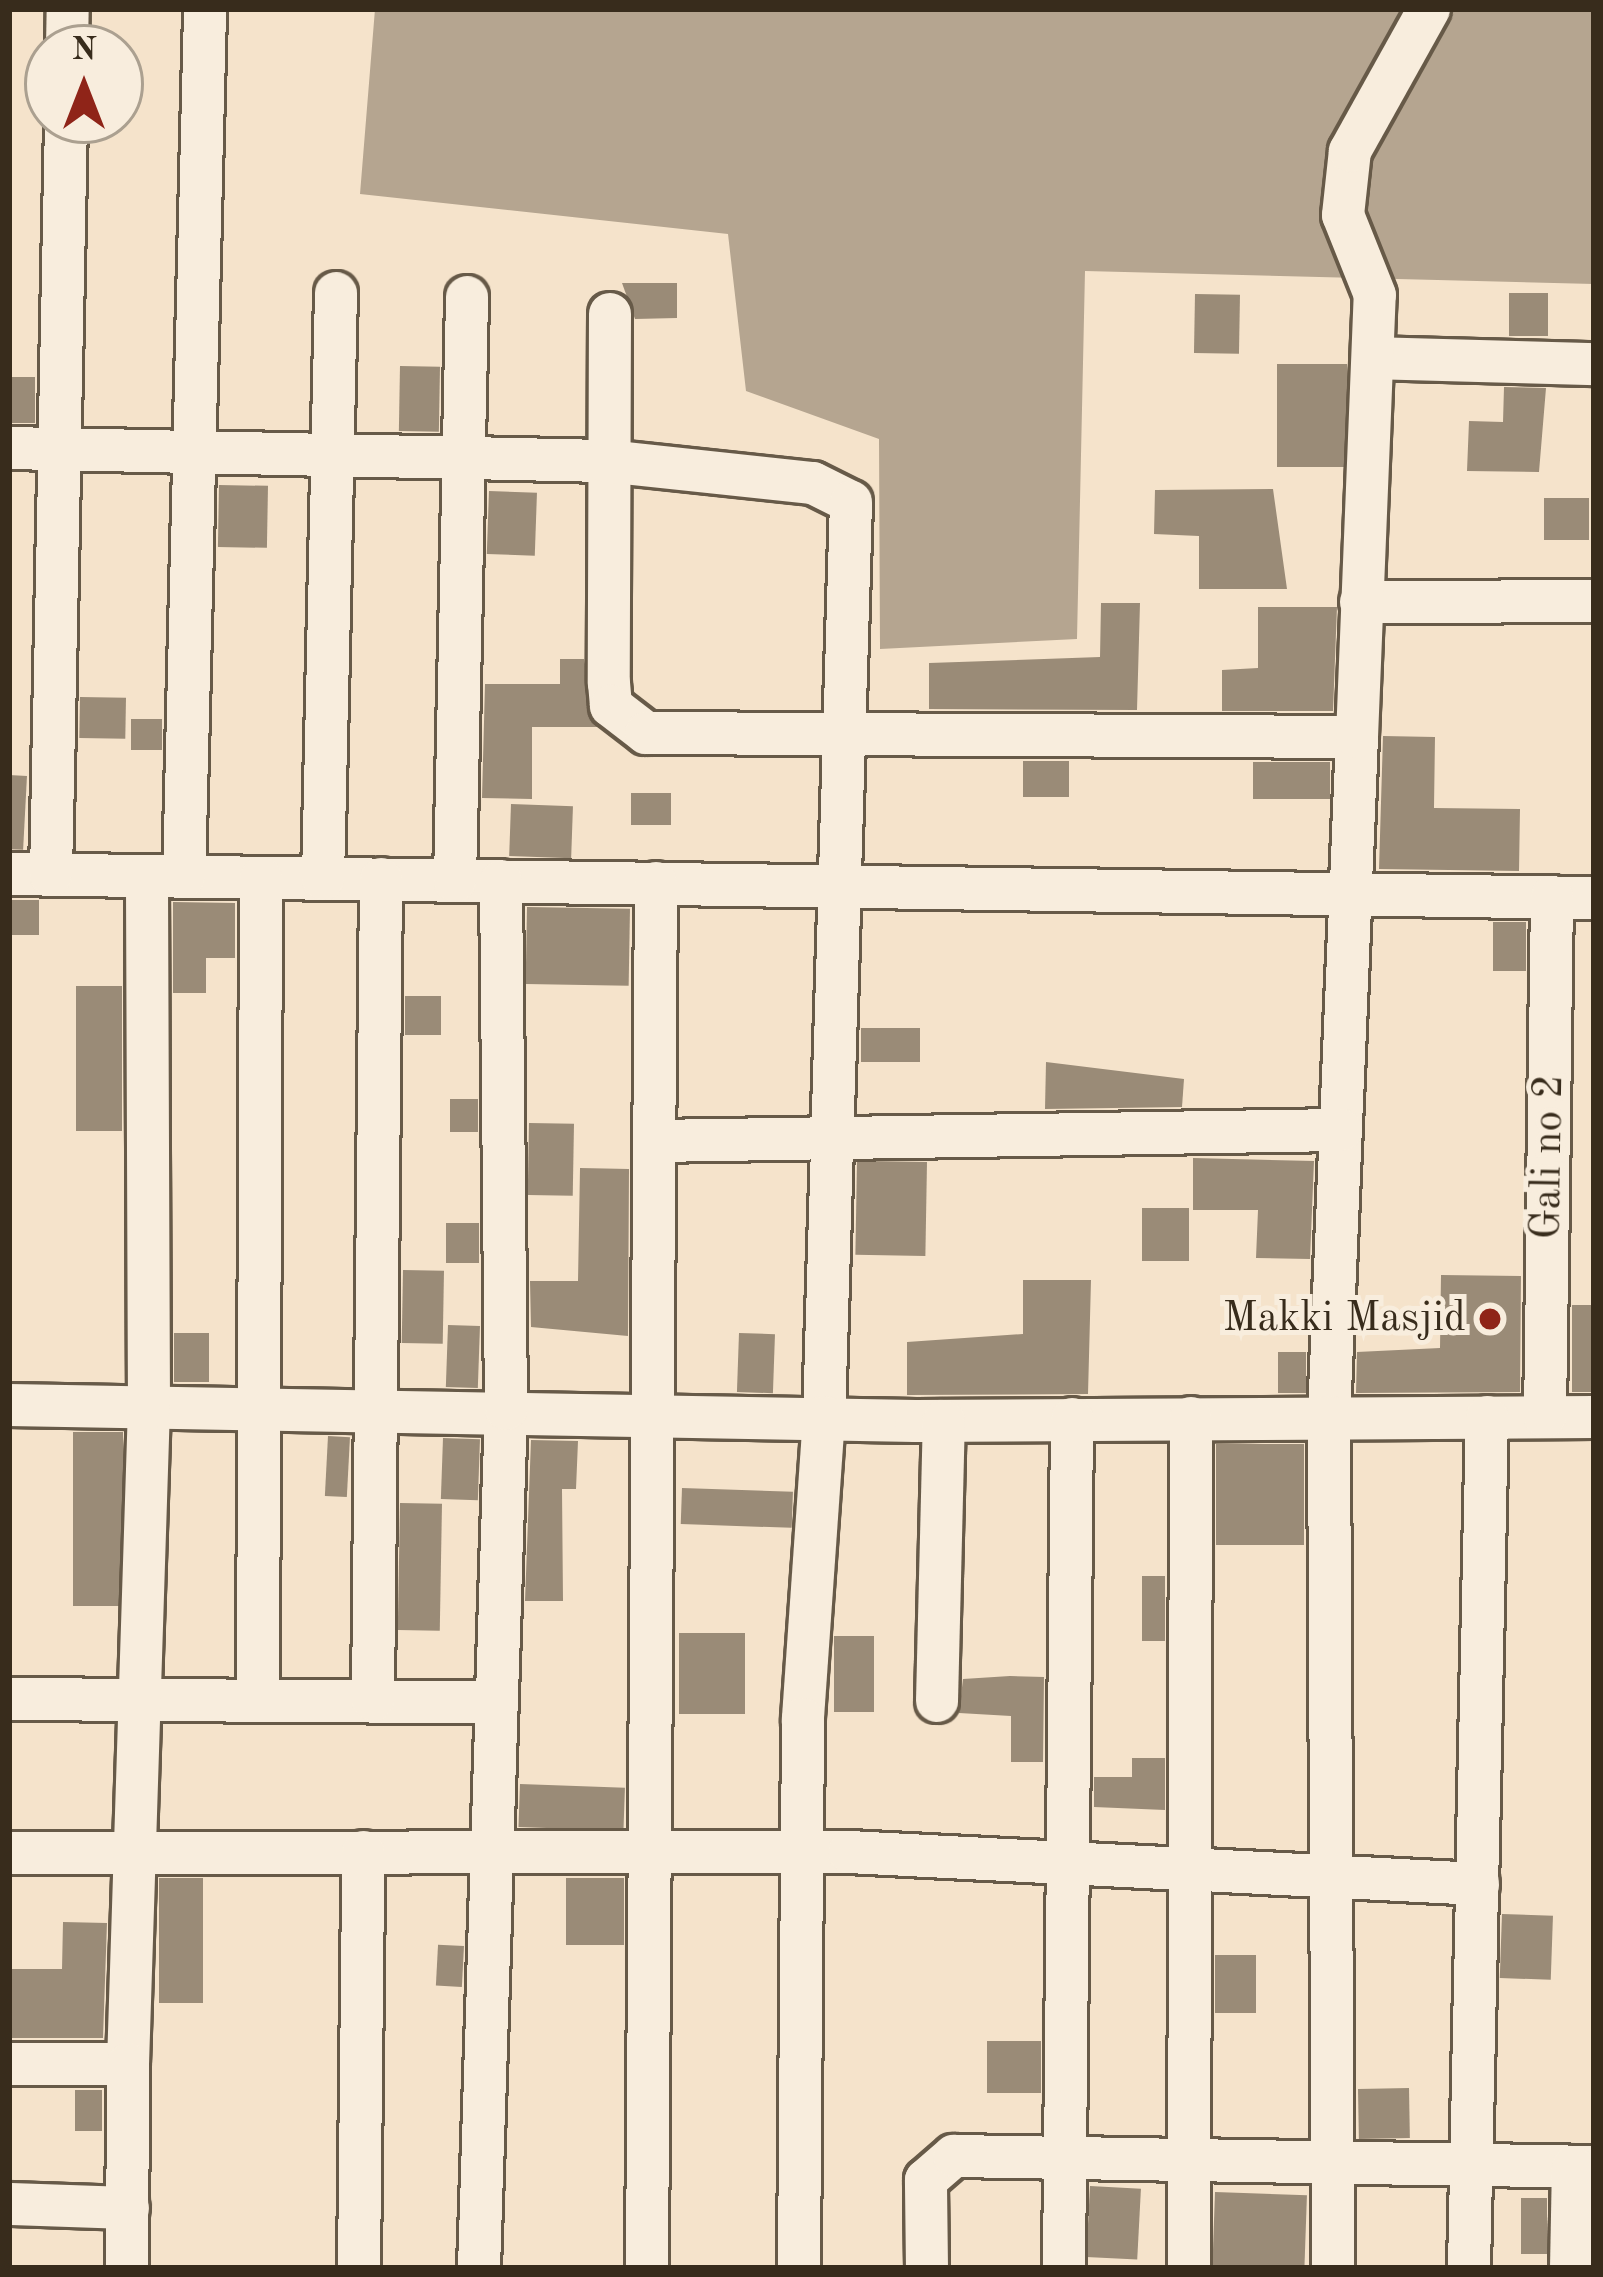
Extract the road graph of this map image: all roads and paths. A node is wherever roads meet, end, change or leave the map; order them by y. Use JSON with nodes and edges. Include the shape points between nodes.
{"nodes":[{"id":1,"x":205,"y":9,"type":"edge"},
{"id":2,"x":1429,"y":9,"type":"edge"},
{"id":3,"x":66,"y":144,"type":"edge"},
{"id":4,"x":336,"y":293,"type":"dead end"},
{"id":5,"x":466,"y":297,"type":"dead end"},
{"id":6,"x":610,"y":314,"type":"dead end"},
{"id":7,"x":1373,"y":358,"type":"junction"},
{"id":8,"x":1594,"y":364,"type":"edge"},
{"id":9,"x":9,"y":448,"type":"edge"},
{"id":10,"x":63,"y":449,"type":"junction"},
{"id":11,"x":197,"y":452,"type":"junction"},
{"id":12,"x":334,"y":455,"type":"junction"},
{"id":13,"x":465,"y":458,"type":"junction"},
{"id":14,"x":605,"y":461,"type":"junction"},
{"id":15,"x":1594,"y":601,"type":"edge"},
{"id":16,"x":1361,"y":602,"type":"junction"},
{"id":17,"x":844,"y":736,"type":"junction"},
{"id":18,"x":1357,"y":736,"type":"junction"},
{"id":19,"x":30,"y":874,"type":"edge"},
{"id":20,"x":165,"y":876,"type":"junction"},
{"id":21,"x":261,"y":878,"type":"junction"},
{"id":22,"x":323,"y":879,"type":"junction"},
{"id":23,"x":381,"y":879,"type":"junction"},
{"id":24,"x":454,"y":881,"type":"junction"},
{"id":25,"x":501,"y":881,"type":"junction"},
{"id":26,"x":656,"y":884,"type":"junction"},
{"id":27,"x":836,"y":886,"type":"junction"},
{"id":28,"x":1351,"y":894,"type":"junction"},
{"id":29,"x":1573,"y":897,"type":"edge"},
{"id":30,"x":1341,"y":1130,"type":"junction"},
{"id":31,"x":655,"y":1141,"type":"junction"},
{"id":32,"x":830,"y":1142,"type":"junction"},
{"id":33,"x":9,"y":1405,"type":"edge"},
{"id":34,"x":264,"y":1405,"type":"junction"},
{"id":35,"x":148,"y":1408,"type":"junction"},
{"id":36,"x":506,"y":1409,"type":"junction"},
{"id":37,"x":381,"y":1410,"type":"junction"},
{"id":38,"x":653,"y":1410,"type":"junction"},
{"id":39,"x":1329,"y":1417,"type":"junction"},
{"id":40,"x":1487,"y":1417,"type":"junction"},
{"id":41,"x":1545,"y":1417,"type":"junction"},
{"id":42,"x":1594,"y":1417,"type":"edge"},
{"id":43,"x":824,"y":1418,"type":"junction"},
{"id":44,"x":1191,"y":1418,"type":"junction"},
{"id":45,"x":1072,"y":1419,"type":"junction"},
{"id":46,"x":944,"y":1421,"type":"junction"},
{"id":47,"x":141,"y":1696,"type":"junction"},
{"id":48,"x":258,"y":1697,"type":"junction"},
{"id":49,"x":9,"y":1699,"type":"edge"},
{"id":50,"x":373,"y":1700,"type":"junction"},
{"id":51,"x":937,"y":1701,"type":"dead end"},
{"id":52,"x":494,"y":1702,"type":"junction"},
{"id":53,"x":138,"y":1852,"type":"junction"},
{"id":54,"x":363,"y":1852,"type":"junction"},
{"id":55,"x":485,"y":1852,"type":"junction"},
{"id":56,"x":644,"y":1852,"type":"junction"},
{"id":57,"x":803,"y":1852,"type":"junction"},
{"id":58,"x":9,"y":1853,"type":"edge"},
{"id":59,"x":1064,"y":1863,"type":"junction"},
{"id":60,"x":1182,"y":1869,"type":"junction"},
{"id":61,"x":1333,"y":1876,"type":"junction"},
{"id":62,"x":1478,"y":1884,"type":"junction"},
{"id":63,"x":9,"y":2064,"type":"edge"},
{"id":64,"x":128,"y":2064,"type":"junction"},
{"id":65,"x":1064,"y":2158,"type":"junction"},
{"id":66,"x":1187,"y":2158,"type":"junction"},
{"id":67,"x":1333,"y":2160,"type":"junction"},
{"id":68,"x":1471,"y":2165,"type":"junction"},
{"id":69,"x":1583,"y":2167,"type":"edge"},
{"id":70,"x":9,"y":2204,"type":"edge"},
{"id":71,"x":128,"y":2208,"type":"junction"},
{"id":72,"x":127,"y":2268,"type":"edge"},
{"id":73,"x":358,"y":2268,"type":"edge"},
{"id":74,"x":479,"y":2268,"type":"edge"},
{"id":75,"x":647,"y":2268,"type":"edge"},
{"id":76,"x":799,"y":2268,"type":"edge"},
{"id":77,"x":927,"y":2268,"type":"edge"},
{"id":78,"x":1064,"y":2268,"type":"edge"},
{"id":79,"x":1189,"y":2268,"type":"edge"},
{"id":80,"x":1333,"y":2268,"type":"edge"},
{"id":81,"x":1469,"y":2268,"type":"edge"},
{"id":82,"x":1571,"y":2268,"type":"edge"}],
"edges":[{"from":1,"to":11,"type":"street"},
{"from":2,"to":7,"type":"street","via":[[1350,151],[1343,215],[1375,295]]},
{"from":3,"to":10,"type":"street"},
{"from":4,"to":12,"type":"street"},
{"from":5,"to":13,"type":"street"},
{"from":6,"to":14,"type":"street"},
{"from":7,"to":8,"type":"street"},
{"from":7,"to":16,"type":"street"},
{"from":9,"to":10,"type":"street"},
{"from":10,"to":11,"type":"street"},
{"from":10,"to":19,"type":"street"},
{"from":11,"to":12,"type":"street"},
{"from":11,"to":20,"type":"street"},
{"from":12,"to":13,"type":"street"},
{"from":12,"to":22,"type":"street"},
{"from":13,"to":14,"type":"street"},
{"from":13,"to":24,"type":"street"},
{"from":14,"to":17,"type":"street","via":[[813,483],[851,502]]},
{"from":14,"to":17,"type":"street","via":[[608,683],[623,720],[646,733]]},
{"from":15,"to":16,"type":"street"},
{"from":16,"to":18,"type":"street"},
{"from":17,"to":18,"type":"street"},
{"from":17,"to":27,"type":"street"},
{"from":18,"to":28,"type":"street"},
{"from":19,"to":20,"type":"street"},
{"from":20,"to":21,"type":"street"},
{"from":20,"to":35,"type":"street"},
{"from":21,"to":22,"type":"street"},
{"from":21,"to":34,"type":"street"},
{"from":22,"to":23,"type":"street"},
{"from":23,"to":24,"type":"street"},
{"from":23,"to":37,"type":"street"},
{"from":24,"to":25,"type":"street"},
{"from":25,"to":26,"type":"street"},
{"from":25,"to":36,"type":"street"},
{"from":26,"to":27,"type":"street"},
{"from":26,"to":31,"type":"street"},
{"from":27,"to":28,"type":"street"},
{"from":27,"to":32,"type":"street"},
{"from":28,"to":29,"type":"street"},
{"from":28,"to":30,"type":"street"},
{"from":29,"to":41,"type":"street","name":"Gali no 2"},
{"from":30,"to":32,"type":"street"},
{"from":30,"to":39,"type":"street"},
{"from":31,"to":32,"type":"street"},
{"from":31,"to":38,"type":"street"},
{"from":32,"to":43,"type":"street"},
{"from":33,"to":35,"type":"street"},
{"from":34,"to":35,"type":"street"},
{"from":34,"to":37,"type":"street"},
{"from":34,"to":48,"type":"street"},
{"from":35,"to":47,"type":"street"},
{"from":36,"to":37,"type":"street"},
{"from":36,"to":38,"type":"street"},
{"from":36,"to":52,"type":"street"},
{"from":37,"to":50,"type":"street"},
{"from":38,"to":43,"type":"street"},
{"from":38,"to":56,"type":"street"},
{"from":39,"to":40,"type":"street"},
{"from":39,"to":44,"type":"street"},
{"from":39,"to":61,"type":"street"},
{"from":40,"to":41,"type":"street"},
{"from":40,"to":62,"type":"street"},
{"from":41,"to":42,"type":"street"},
{"from":43,"to":46,"type":"street"},
{"from":43,"to":57,"type":"street"},
{"from":44,"to":45,"type":"street"},
{"from":44,"to":60,"type":"street"},
{"from":45,"to":46,"type":"street"},
{"from":45,"to":59,"type":"street"},
{"from":46,"to":51,"type":"street"},
{"from":47,"to":48,"type":"street"},
{"from":47,"to":49,"type":"street"},
{"from":47,"to":53,"type":"street"},
{"from":48,"to":50,"type":"street"},
{"from":50,"to":52,"type":"street"},
{"from":52,"to":55,"type":"street"},
{"from":53,"to":54,"type":"street"},
{"from":53,"to":58,"type":"street"},
{"from":53,"to":64,"type":"street"},
{"from":54,"to":55,"type":"street"},
{"from":54,"to":73,"type":"street"},
{"from":55,"to":56,"type":"street"},
{"from":55,"to":74,"type":"street"},
{"from":56,"to":57,"type":"street"},
{"from":56,"to":75,"type":"street"},
{"from":57,"to":59,"type":"street"},
{"from":57,"to":76,"type":"street"},
{"from":59,"to":60,"type":"street"},
{"from":59,"to":65,"type":"street"},
{"from":60,"to":61,"type":"street"},
{"from":60,"to":66,"type":"street"},
{"from":61,"to":62,"type":"street"},
{"from":61,"to":67,"type":"street"},
{"from":62,"to":68,"type":"street"},
{"from":63,"to":64,"type":"street"},
{"from":64,"to":71,"type":"street"},
{"from":65,"to":66,"type":"street"},
{"from":65,"to":77,"type":"street","via":[[933,2165]]},
{"from":65,"to":78,"type":"street"},
{"from":66,"to":67,"type":"street"},
{"from":66,"to":79,"type":"street"},
{"from":67,"to":68,"type":"street"},
{"from":67,"to":80,"type":"street"},
{"from":68,"to":69,"type":"street"},
{"from":68,"to":81,"type":"street"},
{"from":69,"to":82,"type":"street"},
{"from":70,"to":71,"type":"street"},
{"from":71,"to":72,"type":"street"}]}
